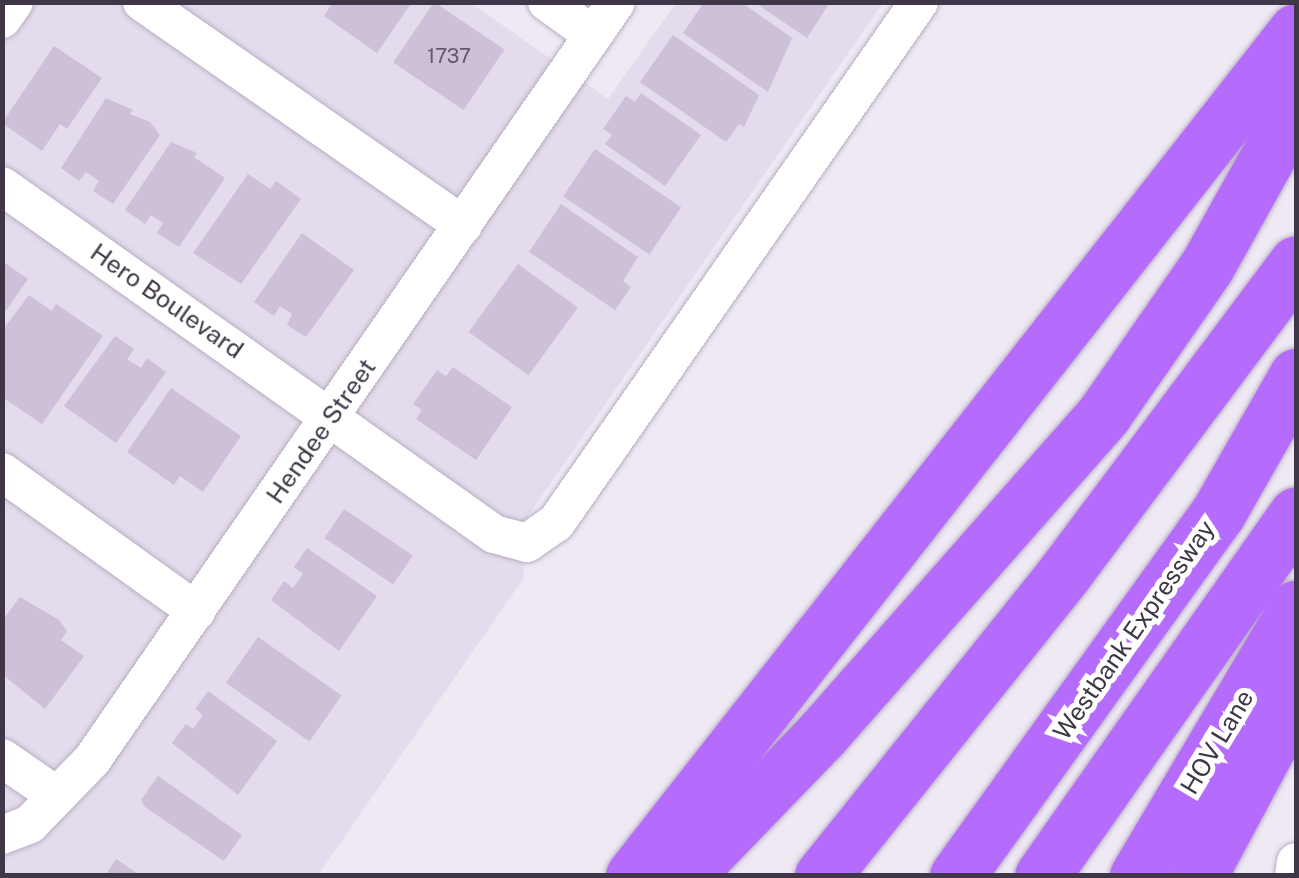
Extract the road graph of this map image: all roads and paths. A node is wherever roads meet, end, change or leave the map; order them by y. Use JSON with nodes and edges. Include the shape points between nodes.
{"nodes":[{"id":1,"x":14,"y":2,"type":"edge"},
{"id":2,"x":142,"y":2,"type":"edge"},
{"id":3,"x":547,"y":2,"type":"edge"},
{"id":4,"x":616,"y":2,"type":"edge"},
{"id":5,"x":919,"y":2,"type":"edge"},
{"id":6,"x":2,"y":19,"type":"edge"},
{"id":7,"x":1296,"y":30,"type":"edge"},
{"id":8,"x":593,"y":35,"type":"junction"},
{"id":9,"x":1296,"y":106,"type":"edge"},
{"id":10,"x":2,"y":186,"type":"edge"},
{"id":11,"x":462,"y":225,"type":"junction"},
{"id":12,"x":1296,"y":264,"type":"edge"},
{"id":13,"x":1296,"y":376,"type":"edge"},
{"id":14,"x":332,"y":416,"type":"junction"},
{"id":15,"x":2,"y":472,"type":"edge"},
{"id":16,"x":1296,"y":514,"type":"edge"},
{"id":17,"x":1296,"y":608,"type":"edge"},
{"id":18,"x":196,"y":611,"type":"junction"},
{"id":19,"x":1296,"y":694,"type":"edge"},
{"id":20,"x":2,"y":758,"type":"edge"},
{"id":21,"x":56,"y":796,"type":"junction"},
{"id":22,"x":2,"y":835,"type":"edge"},
{"id":23,"x":1296,"y":862,"type":"edge"},
{"id":24,"x":634,"y":876,"type":"edge"},
{"id":25,"x":685,"y":876,"type":"edge"},
{"id":26,"x":822,"y":876,"type":"edge"},
{"id":27,"x":957,"y":876,"type":"edge"},
{"id":28,"x":1042,"y":876,"type":"edge"},
{"id":29,"x":1136,"y":876,"type":"edge"},
{"id":30,"x":1199,"y":876,"type":"edge"},
{"id":31,"x":1294,"y":876,"type":"edge"}],
"edges":[{"from":1,"to":6,"type":"street"},
{"from":2,"to":11,"type":"street"},
{"from":3,"to":8,"type":"street"},
{"from":4,"to":8,"type":"street","name":"Hendee Street"},
{"from":5,"to":14,"type":"street","name":"Hero Boulevard","via":[[556,522],[528,543],[494,534]]},
{"from":7,"to":24,"type":"highway"},
{"from":8,"to":11,"type":"street","name":"Hendee Street"},
{"from":9,"to":25,"type":"highway","via":[[1207,266],[1104,414],[823,733]]},
{"from":10,"to":14,"type":"street","name":"Hero Boulevard"},
{"from":11,"to":14,"type":"street","name":"Hendee Street"},
{"from":12,"to":26,"type":"highway","via":[[1063,575]]},
{"from":13,"to":27,"type":"highway","name":"Westbank Expressway","via":[[1218,513]]},
{"from":14,"to":18,"type":"street","name":"Hendee Street"},
{"from":15,"to":18,"type":"street"},
{"from":16,"to":28,"type":"highway"},
{"from":17,"to":29,"type":"highway","name":"HOV Lane"},
{"from":18,"to":21,"type":"street","name":"Hendee Street","via":[[92,760]]},
{"from":19,"to":30,"type":"highway"},
{"from":20,"to":21,"type":"street"},
{"from":21,"to":22,"type":"street","name":"Hendee Street","via":[[30,824]]},
{"from":23,"to":31,"type":"street"}]}
